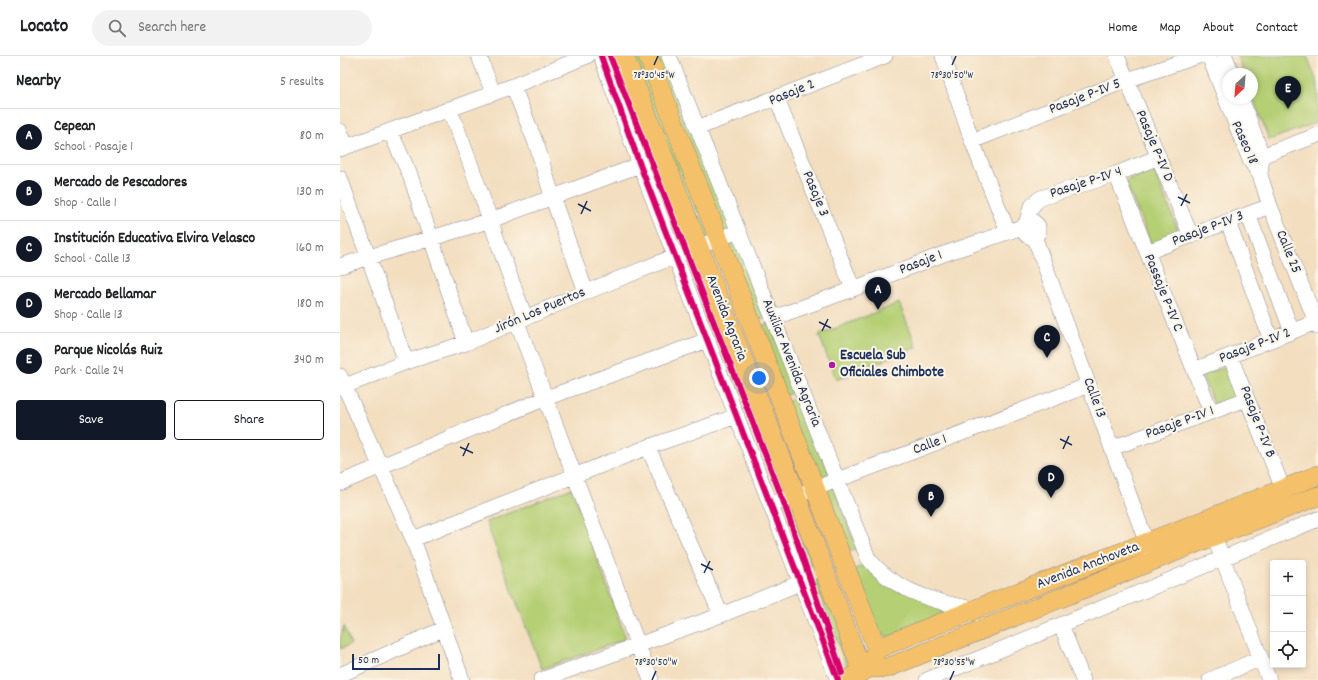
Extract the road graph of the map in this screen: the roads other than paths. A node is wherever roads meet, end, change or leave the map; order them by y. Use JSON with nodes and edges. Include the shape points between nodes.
{"nodes":[{"id":1,"x":479,"y":56,"type":"edge"},
{"id":2,"x":587,"y":56,"type":"edge"},
{"id":3,"x":601,"y":56,"type":"edge"},
{"id":4,"x":624,"y":56,"type":"edge"},
{"id":5,"x":648,"y":56,"type":"edge"},
{"id":6,"x":669,"y":56,"type":"edge"},
{"id":7,"x":885,"y":56,"type":"edge"},
{"id":8,"x":1118,"y":56,"type":"edge"},
{"id":9,"x":1199,"y":56,"type":"edge"},
{"id":10,"x":1209,"y":56,"type":"edge"},
{"id":11,"x":1225,"y":56,"type":"edge"},
{"id":12,"x":947,"y":58,"type":"edge"},
{"id":13,"x":1230,"y":68,"type":"edge"},
{"id":14,"x":1127,"y":80,"type":"junction"},
{"id":15,"x":513,"y":86,"type":"junction"},
{"id":16,"x":493,"y":93,"type":"junction"},
{"id":17,"x":777,"y":99,"type":"junction"},
{"id":18,"x":1242,"y":104,"type":"edge"},
{"id":19,"x":449,"y":110,"type":"junction"},
{"id":20,"x":697,"y":128,"type":"junction"},
{"id":21,"x":340,"y":131,"type":"edge"},
{"id":22,"x":390,"y":131,"type":"junction"},
{"id":23,"x":1318,"y":135,"type":"edge"},
{"id":24,"x":972,"y":141,"type":"junction"},
{"id":25,"x":343,"y":147,"type":"edge"},
{"id":26,"x":1159,"y":157,"type":"junction"},
{"id":27,"x":1256,"y":158,"type":"junction"},
{"id":28,"x":640,"y":165,"type":"junction"},
{"id":29,"x":1116,"y":174,"type":"junction"},
{"id":30,"x":1260,"y":176,"type":"joint"},
{"id":31,"x":340,"y":178,"type":"edge"},
{"id":32,"x":553,"y":199,"type":"junction"},
{"id":33,"x":1270,"y":206,"type":"junction"},
{"id":34,"x":1248,"y":214,"type":"junction"},
{"id":35,"x":491,"y":220,"type":"junction"},
{"id":36,"x":1228,"y":222,"type":"junction"},
{"id":37,"x":1028,"y":228,"type":"junction"},
{"id":38,"x":738,"y":230,"type":"junction"},
{"id":39,"x":1008,"y":232,"type":"junction"},
{"id":40,"x":1191,"y":236,"type":"junction"},
{"id":41,"x":431,"y":237,"type":"junction"},
{"id":42,"x":720,"y":238,"type":"junction"},
{"id":43,"x":698,"y":247,"type":"junction"},
{"id":44,"x":1147,"y":252,"type":"junction"},
{"id":45,"x":675,"y":256,"type":"junction"},
{"id":46,"x":369,"y":257,"type":"junction"},
{"id":47,"x":340,"y":266,"type":"edge"},
{"id":48,"x":853,"y":289,"type":"junction"},
{"id":49,"x":586,"y":292,"type":"junction"},
{"id":50,"x":773,"y":318,"type":"junction"},
{"id":51,"x":521,"y":319,"type":"junction"},
{"id":52,"x":1317,"y":325,"type":"edge"},
{"id":53,"x":1292,"y":332,"type":"junction"},
{"id":54,"x":708,"y":340,"type":"junction"},
{"id":55,"x":1270,"y":340,"type":"junction"},
{"id":56,"x":466,"y":343,"type":"junction"},
{"id":57,"x":1230,"y":356,"type":"junction"},
{"id":58,"x":406,"y":362,"type":"junction"},
{"id":59,"x":1194,"y":370,"type":"junction"},
{"id":60,"x":342,"y":383,"type":"edge"},
{"id":61,"x":1089,"y":385,"type":"junction"},
{"id":62,"x":546,"y":398,"type":"junction"},
{"id":63,"x":1248,"y":399,"type":"junction"},
{"id":64,"x":1211,"y":412,"type":"junction"},
{"id":65,"x":737,"y":416,"type":"junction"},
{"id":66,"x":648,"y":448,"type":"junction"},
{"id":67,"x":1112,"y":448,"type":"junction"},
{"id":68,"x":381,"y":467,"type":"junction"},
{"id":69,"x":1318,"y":475,"type":"edge"},
{"id":70,"x":575,"y":477,"type":"junction"},
{"id":71,"x":837,"y":479,"type":"junction"},
{"id":72,"x":340,"y":483,"type":"edge"},
{"id":73,"x":815,"y":488,"type":"junction"},
{"id":74,"x":1283,"y":489,"type":"junction"},
{"id":75,"x":796,"y":495,"type":"junction"},
{"id":76,"x":1318,"y":496,"type":"edge"},
{"id":77,"x":771,"y":505,"type":"junction"},
{"id":78,"x":1318,"y":519,"type":"edge"},
{"id":79,"x":1214,"y":536,"type":"junction"},
{"id":80,"x":413,"y":539,"type":"junction"},
{"id":81,"x":1150,"y":552,"type":"junction"},
{"id":82,"x":1222,"y":559,"type":"junction"},
{"id":83,"x":800,"y":583,"type":"junction"},
{"id":84,"x":974,"y":609,"type":"junction"},
{"id":85,"x":721,"y":615,"type":"junction"},
{"id":86,"x":1061,"y":625,"type":"junction"},
{"id":87,"x":445,"y":628,"type":"junction"},
{"id":88,"x":638,"y":646,"type":"junction"},
{"id":89,"x":877,"y":649,"type":"junction"},
{"id":90,"x":1261,"y":658,"type":"junction"},
{"id":91,"x":340,"y":675,"type":"edge"},
{"id":92,"x":869,"y":675,"type":"edge"},
{"id":93,"x":462,"y":680,"type":"edge"},
{"id":94,"x":541,"y":680,"type":"edge"},
{"id":95,"x":651,"y":680,"type":"edge"},
{"id":96,"x":838,"y":680,"type":"edge"},
{"id":97,"x":927,"y":680,"type":"edge"},
{"id":98,"x":1084,"y":680,"type":"edge"},
{"id":99,"x":1210,"y":680,"type":"edge"},
{"id":100,"x":1269,"y":680,"type":"edge"}],
"edges":[{"from":1,"to":16,"type":"street"},
{"from":2,"to":15,"type":"street"},
{"from":3,"to":28,"type":"street"},
{"from":4,"to":43,"type":"main road","name":"Avenida Agraria"},
{"from":5,"to":42,"type":"main road","name":"Avenida Agraria"},
{"from":6,"to":20,"type":"street","name":"Auxiliar Avenida Agraria"},
{"from":7,"to":17,"type":"street","name":"Pasaje 2"},
{"from":8,"to":14,"type":"street","name":"Pasaje P-IV D"},
{"from":9,"to":14,"type":"street","name":"Pasaje P-IV 5"},
{"from":10,"to":27,"type":"street","name":"Paseo 18"},
{"from":11,"to":13,"type":"street"},
{"from":12,"to":24,"type":"street"},
{"from":14,"to":24,"type":"street","name":"Pasaje P-IV 5"},
{"from":14,"to":26,"type":"street","name":"Pasaje P-IV D"},
{"from":15,"to":16,"type":"street"},
{"from":15,"to":32,"type":"street","via":[[537,146]]},
{"from":16,"to":19,"type":"street"},
{"from":17,"to":20,"type":"street","name":"Pasaje 2"},
{"from":17,"to":48,"type":"street","name":"Pasaje 3"},
{"from":18,"to":27,"type":"street","name":"Paseo 18"},
{"from":19,"to":22,"type":"street"},
{"from":19,"to":35,"type":"street"},
{"from":20,"to":38,"type":"street","name":"Auxiliar Avenida Agraria"},
{"from":21,"to":25,"type":"street"},
{"from":22,"to":25,"type":"street"},
{"from":22,"to":41,"type":"street","via":[[410,175]]},
{"from":23,"to":27,"type":"street"},
{"from":24,"to":39,"type":"street"},
{"from":26,"to":29,"type":"street","name":"Pasaje P-IV 4"},
{"from":26,"to":40,"type":"street","name":"Pasaje P-IV D"},
{"from":27,"to":30,"type":"street","name":"Paseo 18"},
{"from":28,"to":32,"type":"street"},
{"from":28,"to":45,"type":"street"},
{"from":29,"to":37,"type":"street","name":"Pasaje P-IV 4","via":[[1034,202],[1030,209]]},
{"from":29,"to":44,"type":"street","name":"Passaje P-IV C"},
{"from":30,"to":33,"type":"street","name":"Calle 25"},
{"from":31,"to":46,"type":"street"},
{"from":32,"to":35,"type":"street"},
{"from":32,"to":49,"type":"street"},
{"from":33,"to":34,"type":"street","name":"Pasaje P-IV 3"},
{"from":33,"to":52,"type":"street","name":"Calle 25"},
{"from":34,"to":36,"type":"street","name":"Pasaje P-IV 3"},
{"from":34,"to":53,"type":"street"},
{"from":35,"to":41,"type":"street"},
{"from":35,"to":51,"type":"street"},
{"from":36,"to":40,"type":"street","name":"Pasaje P-IV 3"},
{"from":36,"to":55,"type":"street"},
{"from":37,"to":39,"type":"street","name":"Pasaje 1"},
{"from":37,"to":61,"type":"street","name":"Calle 13"},
{"from":38,"to":42,"type":"street","name":"Jirón Los Puertos"},
{"from":38,"to":50,"type":"street","name":"Auxiliar Avenida Agraria"},
{"from":39,"to":48,"type":"street","name":"Pasaje 1"},
{"from":40,"to":44,"type":"street","name":"Pasaje P-IV 3"},
{"from":41,"to":46,"type":"street"},
{"from":41,"to":56,"type":"street"},
{"from":42,"to":43,"type":"street","name":"Jirón Los Puertos"},
{"from":42,"to":73,"type":"main road","name":"Avenida Agraria"},
{"from":43,"to":45,"type":"street","name":"Jirón Los Puertos"},
{"from":43,"to":75,"type":"main road","name":"Avenida Agraria"},
{"from":44,"to":59,"type":"street","name":"Passaje P-IV C"},
{"from":45,"to":49,"type":"street","name":"Jirón Los Puertos"},
{"from":45,"to":54,"type":"street"},
{"from":46,"to":47,"type":"street"},
{"from":46,"to":58,"type":"street"},
{"from":48,"to":50,"type":"street","name":"Pasaje 1"},
{"from":49,"to":51,"type":"street","name":"Jirón Los Puertos"},
{"from":50,"to":71,"type":"street","name":"Auxiliar Avenida Agraria"},
{"from":51,"to":56,"type":"street","name":"Jirón Los Puertos"},
{"from":51,"to":62,"type":"street"},
{"from":52,"to":53,"type":"street","name":"Pasaje P-IV 2"},
{"from":53,"to":55,"type":"street","name":"Pasaje P-IV 2"},
{"from":54,"to":62,"type":"street"},
{"from":54,"to":65,"type":"street"},
{"from":55,"to":57,"type":"street","name":"Pasaje P-IV 2"},
{"from":56,"to":58,"type":"street","name":"Jirón Los Puertos"},
{"from":57,"to":59,"type":"street","name":"Pasaje P-IV 2"},
{"from":57,"to":63,"type":"street","name":"Pasaje P-IV B"},
{"from":58,"to":60,"type":"street","name":"Jirón Los Puertos"},
{"from":59,"to":64,"type":"street","name":"Passaje P-IV C"},
{"from":60,"to":68,"type":"street"},
{"from":61,"to":67,"type":"street","name":"Calle 13"},
{"from":61,"to":71,"type":"street","name":"Calle 1"},
{"from":62,"to":68,"type":"street"},
{"from":62,"to":70,"type":"street"},
{"from":63,"to":64,"type":"street","name":"Pasaje P-IV 1"},
{"from":63,"to":74,"type":"street","name":"Pasaje P-IV B"},
{"from":64,"to":67,"type":"street","name":"Pasaje P-IV 1"},
{"from":65,"to":66,"type":"street"},
{"from":65,"to":77,"type":"street"},
{"from":66,"to":70,"type":"street"},
{"from":66,"to":85,"type":"street"},
{"from":67,"to":81,"type":"street","name":"Calle 13"},
{"from":68,"to":72,"type":"street"},
{"from":68,"to":80,"type":"street"},
{"from":69,"to":74,"type":"main road","name":"Avenida Anchoveta"},
{"from":70,"to":80,"type":"street"},
{"from":70,"to":88,"type":"street"},
{"from":71,"to":73,"type":"street","name":"Calle 1"},
{"from":71,"to":84,"type":"street","name":"Auxiliar Avenida Agraria","via":[[868,558],[874,566],[899,585],[954,606]]},
{"from":73,"to":75,"type":"street","name":"Calle 1"},
{"from":73,"to":89,"type":"main road","name":"Avenida Agraria"},
{"from":74,"to":81,"type":"main road","name":"Avenida Anchoveta"},
{"from":75,"to":77,"type":"street","name":"Calle 1"},
{"from":75,"to":92,"type":"main road","name":"Avenida Agraria"},
{"from":76,"to":79,"type":"main road","name":"Avenida Anchoveta"},
{"from":77,"to":83,"type":"street"},
{"from":78,"to":82,"type":"street"},
{"from":79,"to":81,"type":"main road","name":"Avenida Anchoveta"},
{"from":79,"to":82,"type":"street"},
{"from":80,"to":87,"type":"street"},
{"from":81,"to":84,"type":"main road","name":"Avenida Anchoveta"},
{"from":81,"to":92,"type":"main road","name":"Avenida Anchoveta"},
{"from":82,"to":86,"type":"street"},
{"from":82,"to":90,"type":"street"},
{"from":83,"to":85,"type":"street"},
{"from":83,"to":96,"type":"street"},
{"from":84,"to":89,"type":"main road","name":"Avenida Anchoveta"},
{"from":85,"to":88,"type":"street"},
{"from":86,"to":97,"type":"street"},
{"from":86,"to":98,"type":"street"},
{"from":87,"to":91,"type":"street"},
{"from":87,"to":93,"type":"street"},
{"from":88,"to":94,"type":"street"},
{"from":88,"to":95,"type":"street"},
{"from":89,"to":92,"type":"main road"},
{"from":90,"to":99,"type":"street"},
{"from":90,"to":100,"type":"street"}]}
